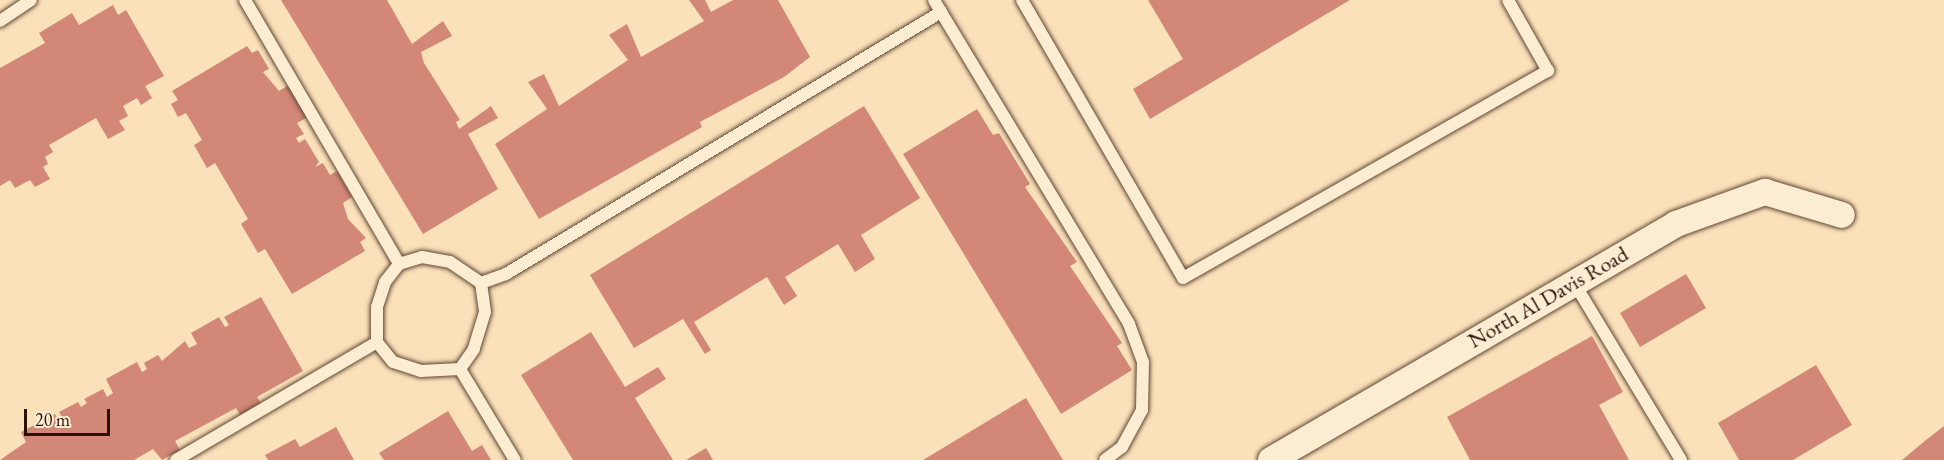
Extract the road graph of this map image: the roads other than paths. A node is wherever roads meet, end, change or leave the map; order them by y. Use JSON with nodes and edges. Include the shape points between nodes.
{"nodes":[{"id":1,"x":30,"y":0,"type":"edge"},
{"id":2,"x":245,"y":0,"type":"edge"},
{"id":3,"x":934,"y":0,"type":"edge"},
{"id":4,"x":1022,"y":0,"type":"edge"},
{"id":5,"x":1508,"y":0,"type":"edge"},
{"id":6,"x":941,"y":12,"type":"junction"},
{"id":7,"x":0,"y":21,"type":"edge"},
{"id":8,"x":1842,"y":215,"type":"dead end"},
{"id":9,"x":399,"y":264,"type":"junction"},
{"id":10,"x":1573,"y":281,"type":"junction"},
{"id":11,"x":481,"y":283,"type":"junction"},
{"id":12,"x":377,"y":342,"type":"junction"},
{"id":13,"x":460,"y":369,"type":"junction"},
{"id":14,"x":176,"y":460,"type":"edge"},
{"id":15,"x":515,"y":460,"type":"edge"},
{"id":16,"x":1105,"y":460,"type":"edge"},
{"id":17,"x":1271,"y":460,"type":"edge"},
{"id":18,"x":1681,"y":460,"type":"edge"}],
"edges":[{"from":1,"to":7,"type":"lane"},
{"from":2,"to":9,"type":"lane"},
{"from":3,"to":6,"type":"lane"},
{"from":4,"to":5,"type":"lane","via":[[1183,278],[1548,71]]},
{"from":6,"to":11,"type":"lane","via":[[506,274]]},
{"from":6,"to":16,"type":"lane","via":[[1130,324],[1143,362],[1142,410],[1122,447]]},
{"from":8,"to":10,"type":"street","name":"North Al Davis Road","via":[[1765,192],[1676,224]]},
{"from":9,"to":11,"type":"lane","via":[[422,257],[450,262]]},
{"from":9,"to":12,"type":"lane","via":[[385,282],[377,307]]},
{"from":10,"to":17,"type":"street","name":"North Al Davis Road"},
{"from":10,"to":18,"type":"lane"},
{"from":11,"to":13,"type":"lane","via":[[485,312],[474,350]]},
{"from":12,"to":13,"type":"lane","via":[[393,362],[421,371]]},
{"from":12,"to":14,"type":"lane"},
{"from":13,"to":15,"type":"lane"}]}
